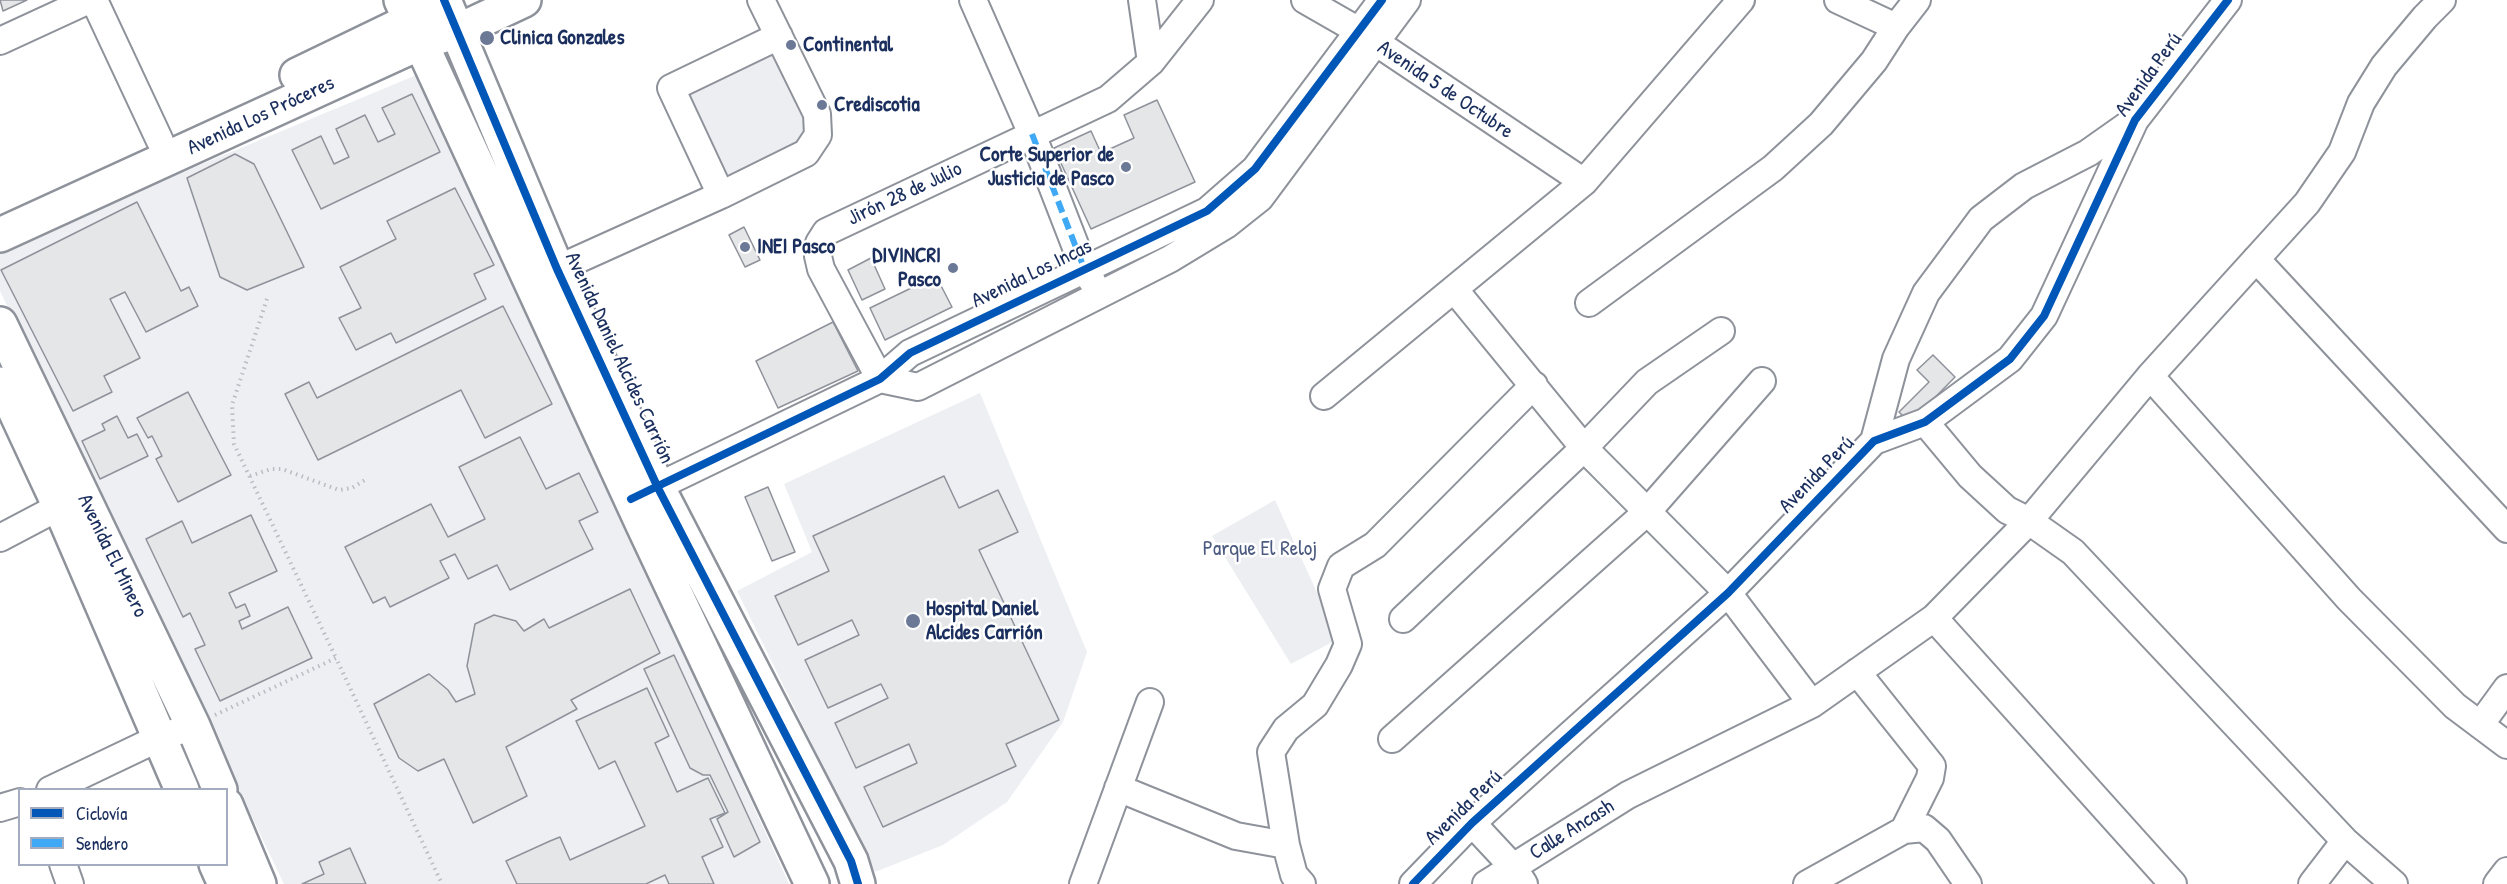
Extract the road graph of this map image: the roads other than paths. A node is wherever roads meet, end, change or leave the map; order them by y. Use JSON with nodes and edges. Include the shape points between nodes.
{"nodes":[{"id":1,"x":89,"y":0,"type":"edge"},
{"id":2,"x":94,"y":0,"type":"edge"},
{"id":3,"x":524,"y":0,"type":"edge"},
{"id":4,"x":761,"y":0,"type":"edge"},
{"id":5,"x":973,"y":0,"type":"edge"},
{"id":6,"x":1142,"y":0,"type":"edge"},
{"id":7,"x":1200,"y":0,"type":"edge"},
{"id":8,"x":1305,"y":0,"type":"edge"},
{"id":9,"x":1382,"y":0,"type":"edge"},
{"id":10,"x":1407,"y":0,"type":"edge"},
{"id":11,"x":1741,"y":0,"type":"edge"},
{"id":12,"x":1838,"y":0,"type":"edge"},
{"id":13,"x":1917,"y":0,"type":"edge"},
{"id":14,"x":2228,"y":0,"type":"edge"},
{"id":15,"x":2442,"y":0,"type":"edge"},
{"id":16,"x":453,"y":9,"type":"edge"},
{"id":17,"x":411,"y":21,"type":"edge"},
{"id":18,"x":1896,"y":27,"type":"junction"},
{"id":19,"x":779,"y":36,"type":"junction"},
{"id":20,"x":1366,"y":37,"type":"junction"},
{"id":21,"x":0,"y":40,"type":"edge"},
{"id":22,"x":1150,"y":62,"type":"junction"},
{"id":23,"x":2135,"y":120,"type":"junction"},
{"id":24,"x":1032,"y":134,"type":"junction"},
{"id":25,"x":1288,"y":140,"type":"junction"},
{"id":26,"x":159,"y":141,"type":"junction"},
{"id":27,"x":516,"y":170,"type":"junction"},
{"id":28,"x":486,"y":182,"type":"junction"},
{"id":29,"x":1584,"y":182,"type":"junction"},
{"id":30,"x":721,"y":195,"type":"junction"},
{"id":31,"x":0,"y":213,"type":"edge"},
{"id":32,"x":0,"y":235,"type":"edge"},
{"id":33,"x":2256,"y":259,"type":"junction"},
{"id":34,"x":557,"y":268,"type":"junction"},
{"id":35,"x":1084,"y":268,"type":"junction"},
{"id":36,"x":1454,"y":289,"type":"junction"},
{"id":37,"x":1101,"y":295,"type":"junction"},
{"id":38,"x":1589,"y":303,"type":"dead end"},
{"id":39,"x":0,"y":324,"type":"edge"},
{"id":40,"x":1721,"y":331,"type":"dead end"},
{"id":41,"x":2150,"y":376,"type":"junction"},
{"id":42,"x":880,"y":379,"type":"junction"},
{"id":43,"x":1761,"y":381,"type":"dead end"},
{"id":44,"x":1534,"y":385,"type":"junction"},
{"id":45,"x":7,"y":388,"type":"edge"},
{"id":46,"x":599,"y":394,"type":"junction"},
{"id":47,"x":1324,"y":396,"type":"dead end"},
{"id":48,"x":1924,"y":422,"type":"junction"},
{"id":49,"x":1874,"y":441,"type":"junction"},
{"id":50,"x":1584,"y":448,"type":"junction"},
{"id":51,"x":645,"y":493,"type":"junction"},
{"id":52,"x":72,"y":501,"type":"junction"},
{"id":53,"x":1647,"y":512,"type":"junction"},
{"id":54,"x":2029,"y":522,"type":"junction"},
{"id":55,"x":2507,"y":529,"type":"edge"},
{"id":56,"x":0,"y":538,"type":"edge"},
{"id":57,"x":1728,"y":593,"type":"junction"},
{"id":58,"x":1934,"y":618,"type":"junction"},
{"id":59,"x":1403,"y":619,"type":"dead end"},
{"id":60,"x":1857,"y":672,"type":"junction"},
{"id":61,"x":2507,"y":688,"type":"edge"},
{"id":62,"x":1150,"y":702,"type":"dead end"},
{"id":63,"x":1812,"y":704,"type":"junction"},
{"id":64,"x":2480,"y":725,"type":"junction"},
{"id":65,"x":194,"y":726,"type":"junction"},
{"id":66,"x":159,"y":738,"type":"junction"},
{"id":67,"x":1392,"y":739,"type":"dead end"},
{"id":68,"x":2507,"y":745,"type":"edge"},
{"id":69,"x":52,"y":788,"type":"edge"},
{"id":70,"x":182,"y":788,"type":"edge"},
{"id":71,"x":220,"y":788,"type":"edge"},
{"id":72,"x":1118,"y":788,"type":"junction"},
{"id":73,"x":18,"y":803,"type":"edge"},
{"id":74,"x":0,"y":808,"type":"edge"},
{"id":75,"x":228,"y":810,"type":"edge"},
{"id":76,"x":1472,"y":823,"type":"junction"},
{"id":77,"x":1914,"y":829,"type":"junction"},
{"id":78,"x":2345,"y":841,"type":"junction"},
{"id":79,"x":1286,"y":845,"type":"junction"},
{"id":80,"x":64,"y":866,"type":"edge"},
{"id":81,"x":217,"y":866,"type":"edge"},
{"id":82,"x":2507,"y":871,"type":"edge"},
{"id":83,"x":1519,"y":876,"type":"edge"},
{"id":84,"x":1294,"y":881,"type":"edge"},
{"id":85,"x":70,"y":884,"type":"edge"},
{"id":86,"x":225,"y":884,"type":"edge"},
{"id":87,"x":259,"y":884,"type":"edge"},
{"id":88,"x":812,"y":884,"type":"edge"},
{"id":89,"x":858,"y":884,"type":"edge"},
{"id":90,"x":1083,"y":884,"type":"edge"},
{"id":91,"x":1413,"y":884,"type":"edge"},
{"id":92,"x":1486,"y":884,"type":"edge"},
{"id":93,"x":1807,"y":884,"type":"edge"},
{"id":94,"x":1968,"y":884,"type":"edge"},
{"id":95,"x":2173,"y":884,"type":"edge"},
{"id":96,"x":2312,"y":884,"type":"edge"},
{"id":97,"x":2394,"y":884,"type":"edge"},
{"id":98,"x":2497,"y":884,"type":"edge"}],
"edges":[{"from":1,"to":21,"type":"street"},
{"from":2,"to":26,"type":"street"},
{"from":3,"to":16,"type":"street","name":"Avenida Los Próceres"},
{"from":4,"to":19,"type":"street"},
{"from":5,"to":24,"type":"street"},
{"from":6,"to":22,"type":"street"},
{"from":7,"to":22,"type":"street","name":"Jirón 28 de Julio"},
{"from":8,"to":20,"type":"street","name":"Avenida 5 de Octubre"},
{"from":9,"to":20,"type":"street","name":"Avenida Los Incas"},
{"from":10,"to":20,"type":"street","name":"Avenida Los Incas"},
{"from":11,"to":29,"type":"street"},
{"from":12,"to":18,"type":"street"},
{"from":13,"to":18,"type":"street"},
{"from":14,"to":23,"type":"street","name":"Avenida Perú"},
{"from":15,"to":33,"type":"street","name":"Calle Ancash","via":[[2384,66],[2361,102],[2342,152],[2307,204]]},
{"from":16,"to":17,"type":"street","name":"Avenida Los Próceres"},
{"from":16,"to":27,"type":"street","name":"Avenida Daniel Alcides Carrión"},
{"from":17,"to":26,"type":"street","name":"Avenida Los Próceres"},
{"from":17,"to":28,"type":"street","name":"Avenida Daniel Alcides Carrión"},
{"from":17,"to":32,"type":"street","name":"Avenida Los Próceres"},
{"from":18,"to":38,"type":"street","via":[[1874,61],[1821,124],[1773,168]]},
{"from":19,"to":30,"type":"street","via":[[817,114],[818,135],[806,153]]},
{"from":19,"to":30,"type":"street","via":[[671,88]]},
{"from":20,"to":25,"type":"street","name":"Avenida Los Incas"},
{"from":20,"to":29,"type":"street","name":"Avenida 5 de Octubre"},
{"from":22,"to":24,"type":"street","name":"Jirón 28 de Julio","via":[[1108,99]]},
{"from":23,"to":48,"type":"street","name":"Avenida Perú","via":[[2044,316],[2010,359]]},
{"from":23,"to":49,"type":"street","via":[[2088,153],[2024,186],[1981,219],[1926,293],[1896,359]]},
{"from":24,"to":35,"type":"street"},
{"from":24,"to":42,"type":"street","name":"Jirón 28 de Julio","via":[[826,232],[819,243],[821,269]]},
{"from":25,"to":35,"type":"street","name":"Avenida Los Incas","via":[[1207,211]]},
{"from":25,"to":37,"type":"street","name":"Avenida Los Incas","via":[[1260,198],[1226,225]]},
{"from":26,"to":31,"type":"street","name":"Avenida Los Próceres"},
{"from":27,"to":28,"type":"street"},
{"from":27,"to":34,"type":"street","name":"Avenida Daniel Alcides Carrión"},
{"from":28,"to":46,"type":"street","name":"Avenida Daniel Alcides Carrión"},
{"from":29,"to":36,"type":"street"},
{"from":30,"to":34,"type":"street"},
{"from":33,"to":41,"type":"street","name":"Calle Ancash"},
{"from":33,"to":55,"type":"street"},
{"from":34,"to":46,"type":"street","name":"Avenida Daniel Alcides Carrión"},
{"from":35,"to":37,"type":"street"},
{"from":35,"to":42,"type":"street","name":"Avenida Los Incas","via":[[910,353]]},
{"from":36,"to":44,"type":"street"},
{"from":36,"to":47,"type":"street"},
{"from":37,"to":42,"type":"street","name":"Avenida Los Incas","via":[[918,387]]},
{"from":39,"to":45,"type":"street","name":"Avenida El Minero"},
{"from":40,"to":50,"type":"street","via":[[1647,382]]},
{"from":41,"to":54,"type":"street","name":"Calle Ancash"},
{"from":41,"to":64,"type":"street","via":[[2349,599],[2455,706]]},
{"from":42,"to":51,"type":"street","name":"Avenida Los Incas"},
{"from":43,"to":53,"type":"street"},
{"from":44,"to":50,"type":"street"},
{"from":44,"to":79,"type":"street","via":[[1375,544],[1341,566],[1332,589],[1348,644],[1315,705],[1286,729],[1271,752]]},
{"from":45,"to":52,"type":"street","name":"Avenida El Minero"},
{"from":46,"to":51,"type":"street","name":"Avenida Daniel Alcides Carrión"},
{"from":48,"to":49,"type":"street","name":"Avenida Perú"},
{"from":48,"to":54,"type":"street","via":[[1970,476],[2007,510]]},
{"from":49,"to":57,"type":"street","name":"Avenida Perú"},
{"from":50,"to":53,"type":"street"},
{"from":50,"to":59,"type":"street"},
{"from":51,"to":88,"type":"street","name":"Avenida Daniel Alcides Carrión"},
{"from":51,"to":89,"type":"street","name":"Avenida Daniel Alcides Carrión","via":[[851,861]]},
{"from":52,"to":56,"type":"street"},
{"from":52,"to":65,"type":"street","name":"Avenida El Minero"},
{"from":52,"to":66,"type":"street","name":"Avenida El Minero"},
{"from":53,"to":57,"type":"street"},
{"from":53,"to":67,"type":"street"},
{"from":54,"to":58,"type":"street","name":"Calle Ancash"},
{"from":54,"to":78,"type":"street","via":[[2073,552]]},
{"from":57,"to":63,"type":"street"},
{"from":57,"to":76,"type":"street","name":"Avenida Perú"},
{"from":58,"to":60,"type":"street","name":"Calle Ancash"},
{"from":58,"to":95,"type":"street"},
{"from":60,"to":63,"type":"street","name":"Calle Ancash"},
{"from":60,"to":77,"type":"street","via":[[1932,766]]},
{"from":61,"to":64,"type":"street"},
{"from":62,"to":72,"type":"street"},
{"from":63,"to":83,"type":"street","name":"Calle Ancash","via":[[1628,795]]},
{"from":64,"to":68,"type":"street"},
{"from":65,"to":66,"type":"street"},
{"from":65,"to":71,"type":"street","name":"Avenida El Minero"},
{"from":66,"to":69,"type":"street"},
{"from":66,"to":70,"type":"street","name":"Avenida El Minero"},
{"from":72,"to":79,"type":"street","via":[[1236,836]]},
{"from":72,"to":90,"type":"street"},
{"from":73,"to":74,"type":"street"},
{"from":75,"to":87,"type":"street"},
{"from":76,"to":83,"type":"street"},
{"from":76,"to":91,"type":"street","name":"Avenida Perú"},
{"from":77,"to":93,"type":"street"},
{"from":77,"to":94,"type":"street","via":[[1938,840]]},
{"from":78,"to":96,"type":"street"},
{"from":78,"to":97,"type":"street"},
{"from":79,"to":84,"type":"street"},
{"from":80,"to":85,"type":"street"},
{"from":81,"to":86,"type":"street"},
{"from":82,"to":98,"type":"street"},
{"from":83,"to":92,"type":"street","name":"Calle Ancash"}]}
